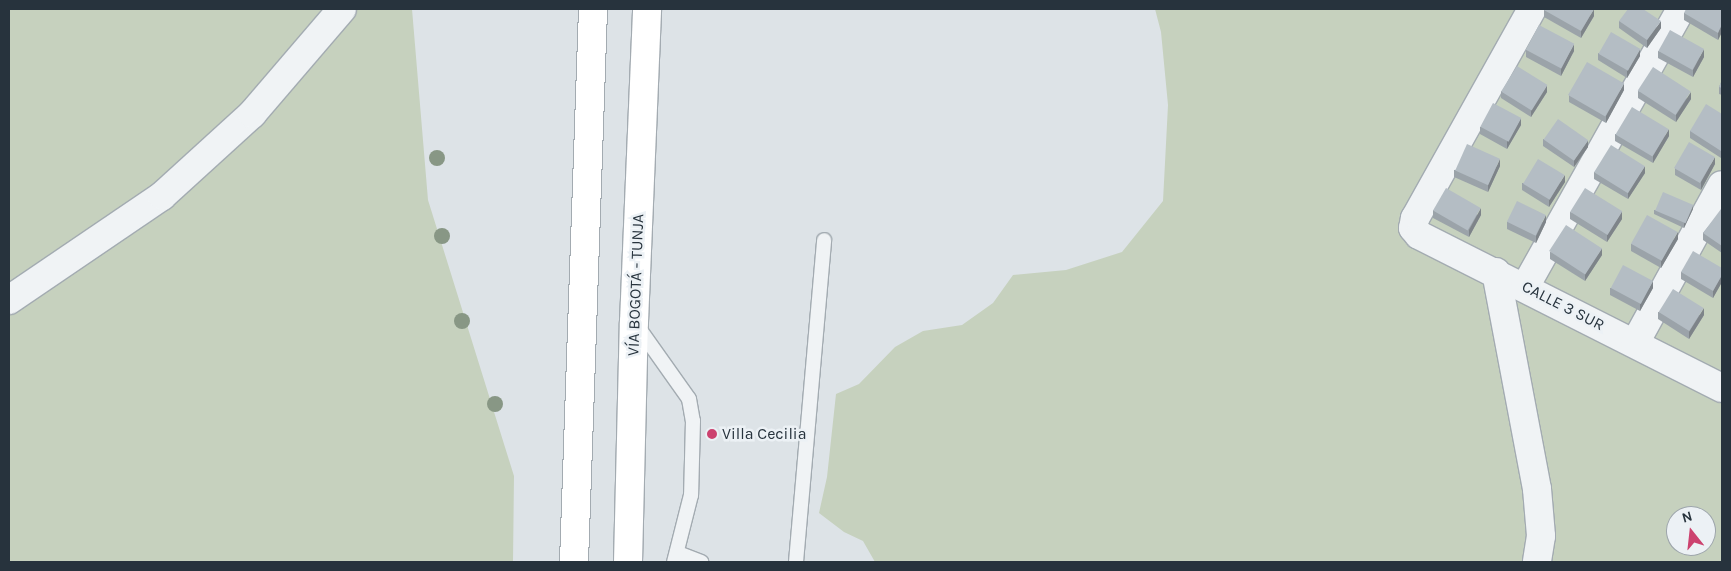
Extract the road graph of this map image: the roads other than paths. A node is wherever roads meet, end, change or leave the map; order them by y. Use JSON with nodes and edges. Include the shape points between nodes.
{"nodes":[{"id":1,"x":342,"y":9,"type":"edge"},
{"id":2,"x":593,"y":9,"type":"edge"},
{"id":3,"x":647,"y":9,"type":"edge"},
{"id":4,"x":1532,"y":9,"type":"edge"},
{"id":5,"x":1681,"y":9,"type":"edge"},
{"id":6,"x":1722,"y":185,"type":"edge"},
{"id":7,"x":824,"y":240,"type":"dead end"},
{"id":8,"x":1496,"y":272,"type":"junction"},
{"id":9,"x":1525,"y":287,"type":"junction"},
{"id":10,"x":9,"y":300,"type":"edge"},
{"id":11,"x":634,"y":322,"type":"junction"},
{"id":12,"x":1635,"y":343,"type":"junction"},
{"id":13,"x":1722,"y":388,"type":"edge"},
{"id":14,"x":676,"y":558,"type":"edge"},
{"id":15,"x":574,"y":562,"type":"edge"},
{"id":16,"x":628,"y":562,"type":"edge"},
{"id":17,"x":702,"y":562,"type":"edge"},
{"id":18,"x":796,"y":562,"type":"edge"},
{"id":19,"x":1537,"y":562,"type":"edge"}],
"edges":[{"from":1,"to":10,"type":"street","via":[[252,114],[162,196]]},
{"from":2,"to":15,"type":"highway"},
{"from":3,"to":11,"type":"highway","name":"VÍA BOGOTÁ - TUNJA"},
{"from":4,"to":8,"type":"street","name":"CALLE 3 SUR","via":[[1415,218],[1413,228],[1419,235]]},
{"from":5,"to":9,"type":"street"},
{"from":6,"to":12,"type":"street"},
{"from":7,"to":18,"type":"lane"},
{"from":8,"to":9,"type":"street","name":"CALLE 3 SUR"},
{"from":8,"to":19,"type":"street","via":[[1537,489],[1541,536]]},
{"from":9,"to":12,"type":"street","name":"CALLE 3 SUR"},
{"from":11,"to":14,"type":"lane","via":[[689,399],[693,421],[691,495]]},
{"from":11,"to":16,"type":"highway","name":"VÍA BOGOTÁ - TUNJA"},
{"from":12,"to":13,"type":"street","name":"CALLE 3 SUR"},
{"from":14,"to":17,"type":"lane"}]}
